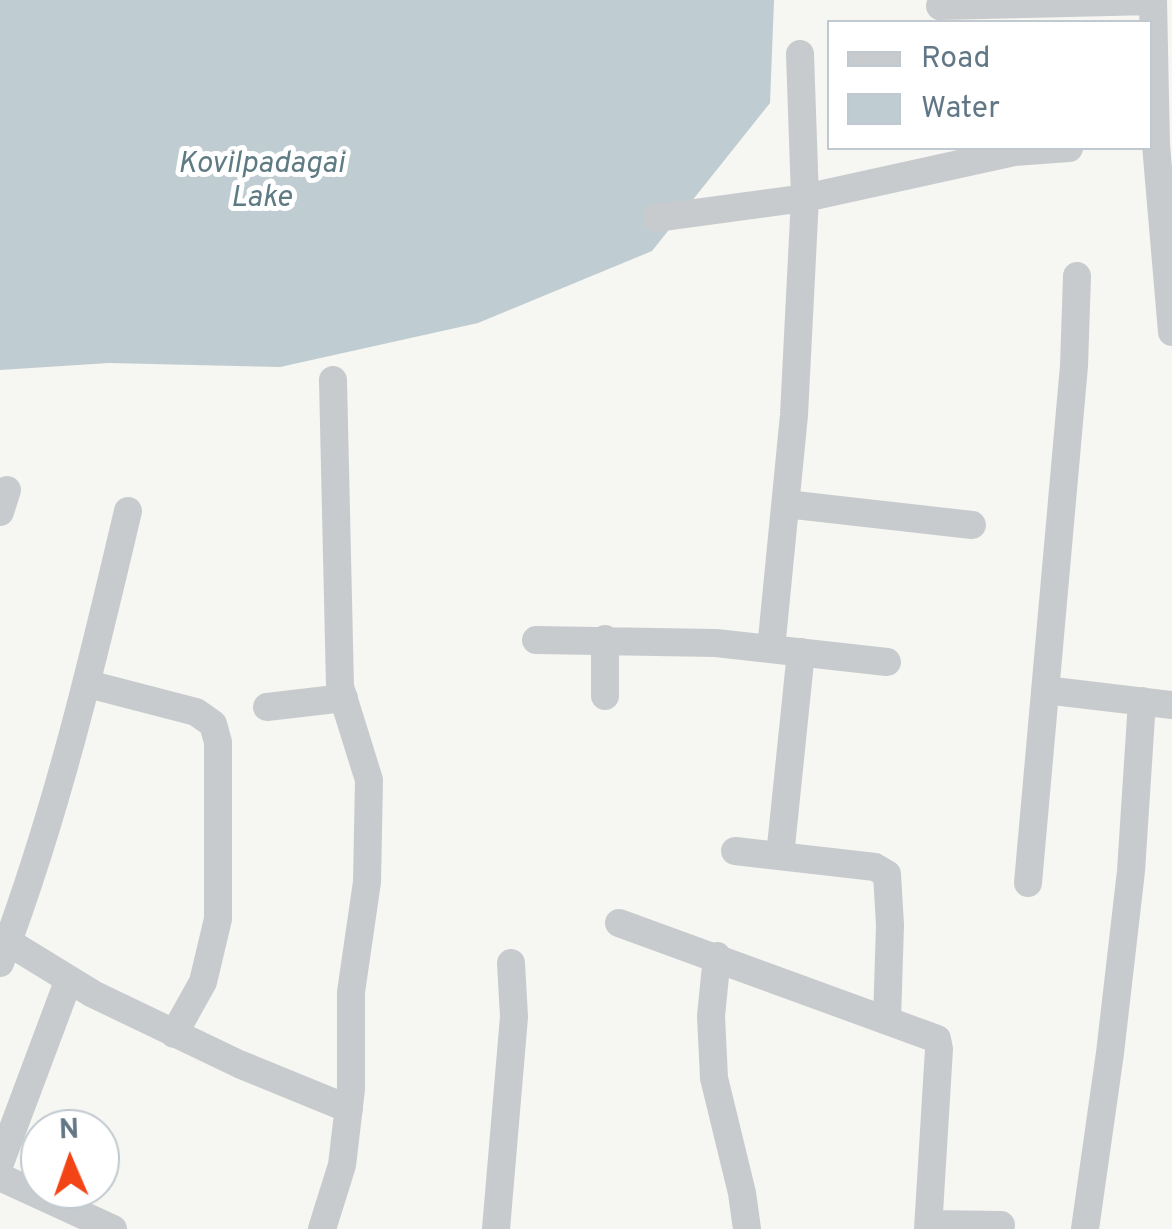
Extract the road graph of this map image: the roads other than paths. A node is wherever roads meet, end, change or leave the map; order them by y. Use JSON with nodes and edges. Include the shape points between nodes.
{"nodes":[{"id":1,"x":1153,"y":1,"type":"edge"},
{"id":2,"x":940,"y":6,"type":"dead end"},
{"id":3,"x":800,"y":54,"type":"dead end"},
{"id":4,"x":1159,"y":145,"type":"edge"},
{"id":5,"x":1042,"y":150,"type":"edge"},
{"id":6,"x":805,"y":198,"type":"junction"},
{"id":7,"x":657,"y":218,"type":"dead end"},
{"id":8,"x":1078,"y":276,"type":"dead end"},
{"id":9,"x":1172,"y":331,"type":"edge"},
{"id":10,"x":332,"y":380,"type":"dead end"},
{"id":11,"x":786,"y":504,"type":"junction"},
{"id":12,"x":128,"y":511,"type":"dead end"},
{"id":13,"x":972,"y":525,"type":"dead end"},
{"id":14,"x":605,"y":639,"type":"junction"},
{"id":15,"x":536,"y":640,"type":"dead end"},
{"id":16,"x":771,"y":649,"type":"junction"},
{"id":17,"x":801,"y":652,"type":"junction"},
{"id":18,"x":887,"y":662,"type":"dead end"},
{"id":19,"x":88,"y":684,"type":"junction"},
{"id":20,"x":1045,"y":690,"type":"junction"},
{"id":21,"x":605,"y":696,"type":"dead end"},
{"id":22,"x":344,"y":698,"type":"junction"},
{"id":23,"x":1142,"y":701,"type":"junction"},
{"id":24,"x":1172,"y":705,"type":"edge"},
{"id":25,"x":268,"y":707,"type":"dead end"},
{"id":26,"x":735,"y":852,"type":"dead end"},
{"id":27,"x":780,"y":856,"type":"junction"},
{"id":28,"x":1028,"y":882,"type":"dead end"},
{"id":29,"x":619,"y":924,"type":"dead end"},
{"id":30,"x":3,"y":947,"type":"edge"},
{"id":31,"x":717,"y":956,"type":"junction"},
{"id":32,"x":510,"y":963,"type":"dead end"},
{"id":33,"x":69,"y":979,"type":"junction"},
{"id":34,"x":886,"y":1020,"type":"junction"},
{"id":35,"x":174,"y":1034,"type":"junction"},
{"id":36,"x":348,"y":1109,"type":"junction"},
{"id":37,"x":0,"y":1163,"type":"edge"},
{"id":38,"x":0,"y":1178,"type":"edge"},
{"id":39,"x":1001,"y":1225,"type":"dead end"},
{"id":40,"x":929,"y":1227,"type":"edge"},
{"id":41,"x":113,"y":1229,"type":"edge"},
{"id":42,"x":322,"y":1229,"type":"edge"},
{"id":43,"x":496,"y":1229,"type":"edge"},
{"id":44,"x":747,"y":1229,"type":"edge"},
{"id":45,"x":1085,"y":1229,"type":"edge"}],
"edges":[{"from":1,"to":2,"type":"street"},
{"from":1,"to":4,"type":"street"},
{"from":3,"to":6,"type":"street"},
{"from":4,"to":9,"type":"street"},
{"from":5,"to":6,"type":"street"},
{"from":6,"to":7,"type":"street"},
{"from":6,"to":11,"type":"street"},
{"from":8,"to":20,"type":"street"},
{"from":10,"to":22,"type":"street"},
{"from":11,"to":13,"type":"street"},
{"from":11,"to":16,"type":"street"},
{"from":12,"to":19,"type":"street"},
{"from":14,"to":15,"type":"street"},
{"from":14,"to":16,"type":"street"},
{"from":14,"to":21,"type":"street"},
{"from":16,"to":17,"type":"street"},
{"from":17,"to":18,"type":"street"},
{"from":17,"to":27,"type":"street"},
{"from":19,"to":30,"type":"street"},
{"from":19,"to":35,"type":"street","via":[[196,712],[213,724],[218,742],[218,919],[203,982]]},
{"from":20,"to":23,"type":"street"},
{"from":20,"to":28,"type":"street"},
{"from":22,"to":25,"type":"street"},
{"from":22,"to":36,"type":"street","via":[[369,780]]},
{"from":23,"to":24,"type":"street"},
{"from":23,"to":45,"type":"street","via":[[1131,871]]},
{"from":26,"to":27,"type":"street"},
{"from":27,"to":34,"type":"street","via":[[887,874]]},
{"from":29,"to":31,"type":"street"},
{"from":30,"to":33,"type":"street"},
{"from":31,"to":34,"type":"street"},
{"from":31,"to":44,"type":"street","via":[[714,1078]]},
{"from":32,"to":43,"type":"street","via":[[514,1017]]},
{"from":33,"to":35,"type":"street"},
{"from":33,"to":37,"type":"street"},
{"from":34,"to":40,"type":"street","via":[[928,1034],[939,1049]]},
{"from":35,"to":36,"type":"street"},
{"from":36,"to":42,"type":"street","via":[[342,1165]]},
{"from":38,"to":41,"type":"street"},
{"from":39,"to":40,"type":"street"}]}
